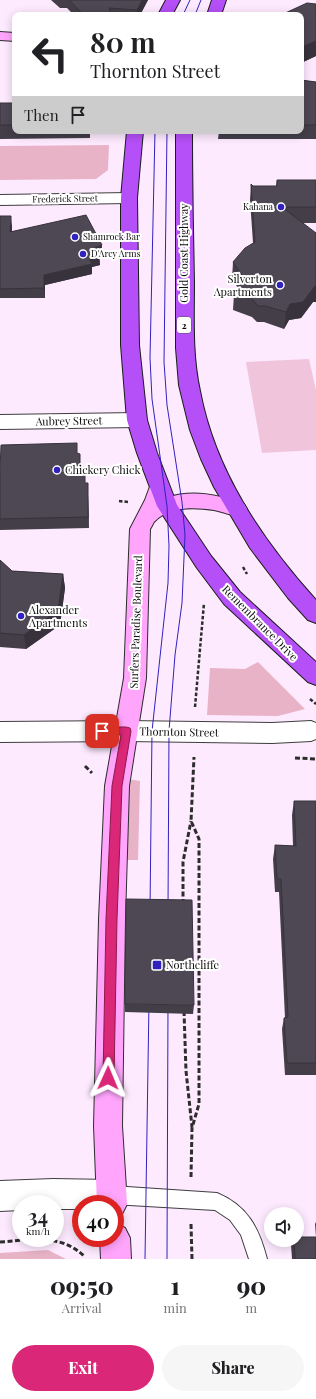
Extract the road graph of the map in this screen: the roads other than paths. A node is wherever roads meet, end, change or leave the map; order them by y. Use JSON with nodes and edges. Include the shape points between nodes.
{"nodes":[{"id":1,"x":173,"y":0,"type":"edge"},
{"id":2,"x":219,"y":0,"type":"edge"},
{"id":3,"x":167,"y":12,"type":"edge"},
{"id":4,"x":215,"y":12,"type":"edge"},
{"id":5,"x":0,"y":36,"type":"edge"},
{"id":6,"x":12,"y":37,"type":"edge"},
{"id":7,"x":135,"y":134,"type":"edge"},
{"id":8,"x":184,"y":134,"type":"edge"},
{"id":9,"x":129,"y":198,"type":"junction"},
{"id":10,"x":0,"y":200,"type":"edge"},
{"id":11,"x":137,"y":420,"type":"junction"},
{"id":12,"x":0,"y":422,"type":"edge"},
{"id":13,"x":159,"y":486,"type":"junction"},
{"id":14,"x":168,"y":506,"type":"junction"},
{"id":15,"x":237,"y":509,"type":"junction"},
{"id":16,"x":144,"y":519,"type":"junction"},
{"id":17,"x":316,"y":614,"type":"edge"},
{"id":18,"x":316,"y":676,"type":"edge"},
{"id":19,"x":126,"y":731,"type":"junction"},
{"id":20,"x":311,"y":731,"type":"dead end"},
{"id":21,"x":0,"y":732,"type":"edge"},
{"id":22,"x":112,"y":1195,"type":"edge"},
{"id":23,"x":0,"y":1196,"type":"edge"},
{"id":24,"x":72,"y":1198,"type":"edge"},
{"id":25,"x":124,"y":1199,"type":"edge"},
{"id":26,"x":115,"y":1247,"type":"edge"},
{"id":27,"x":116,"y":1259,"type":"edge"},
{"id":28,"x":258,"y":1259,"type":"edge"}],
"edges":[{"from":1,"to":3,"type":"highway"},
{"from":2,"to":4,"type":"highway"},
{"from":5,"to":6,"type":"street"},
{"from":7,"to":9,"type":"highway"},
{"from":8,"to":15,"type":"highway","name":"Gold Coast Highway","number":"2","via":[[186,372],[203,438],[217,472]]},
{"from":9,"to":10,"type":"street","name":"Frederick Street"},
{"from":9,"to":11,"type":"highway","via":[[130,345]]},
{"from":11,"to":12,"type":"street","name":"Aubrey Street"},
{"from":11,"to":13,"type":"highway","via":[[146,454]]},
{"from":13,"to":14,"type":"highway"},
{"from":13,"to":16,"type":"street","name":"Surfers Paradise Boulevard","via":[[155,500]]},
{"from":14,"to":15,"type":"street","via":[[203,500]]},
{"from":14,"to":16,"type":"street","via":[[154,511]]},
{"from":14,"to":18,"type":"highway","name":"Remembrance Drive","via":[[192,546],[232,598]]},
{"from":15,"to":17,"type":"highway","number":"2","via":[[256,540]]},
{"from":16,"to":19,"type":"street","name":"Surfers Paradise Boulevard","via":[[139,540],[135,678]]},
{"from":19,"to":20,"type":"street","name":"Thornton Street"},
{"from":19,"to":21,"type":"street","name":"Thornton Street"},
{"from":19,"to":22,"type":"street","name":"Surfers Paradise Boulevard","via":[[117,786],[112,919],[108,1126]]},
{"from":23,"to":24,"type":"street"},
{"from":25,"to":28,"type":"lane","via":[[217,1202],[236,1214],[248,1229]]},
{"from":26,"to":27,"type":"street"}]}
